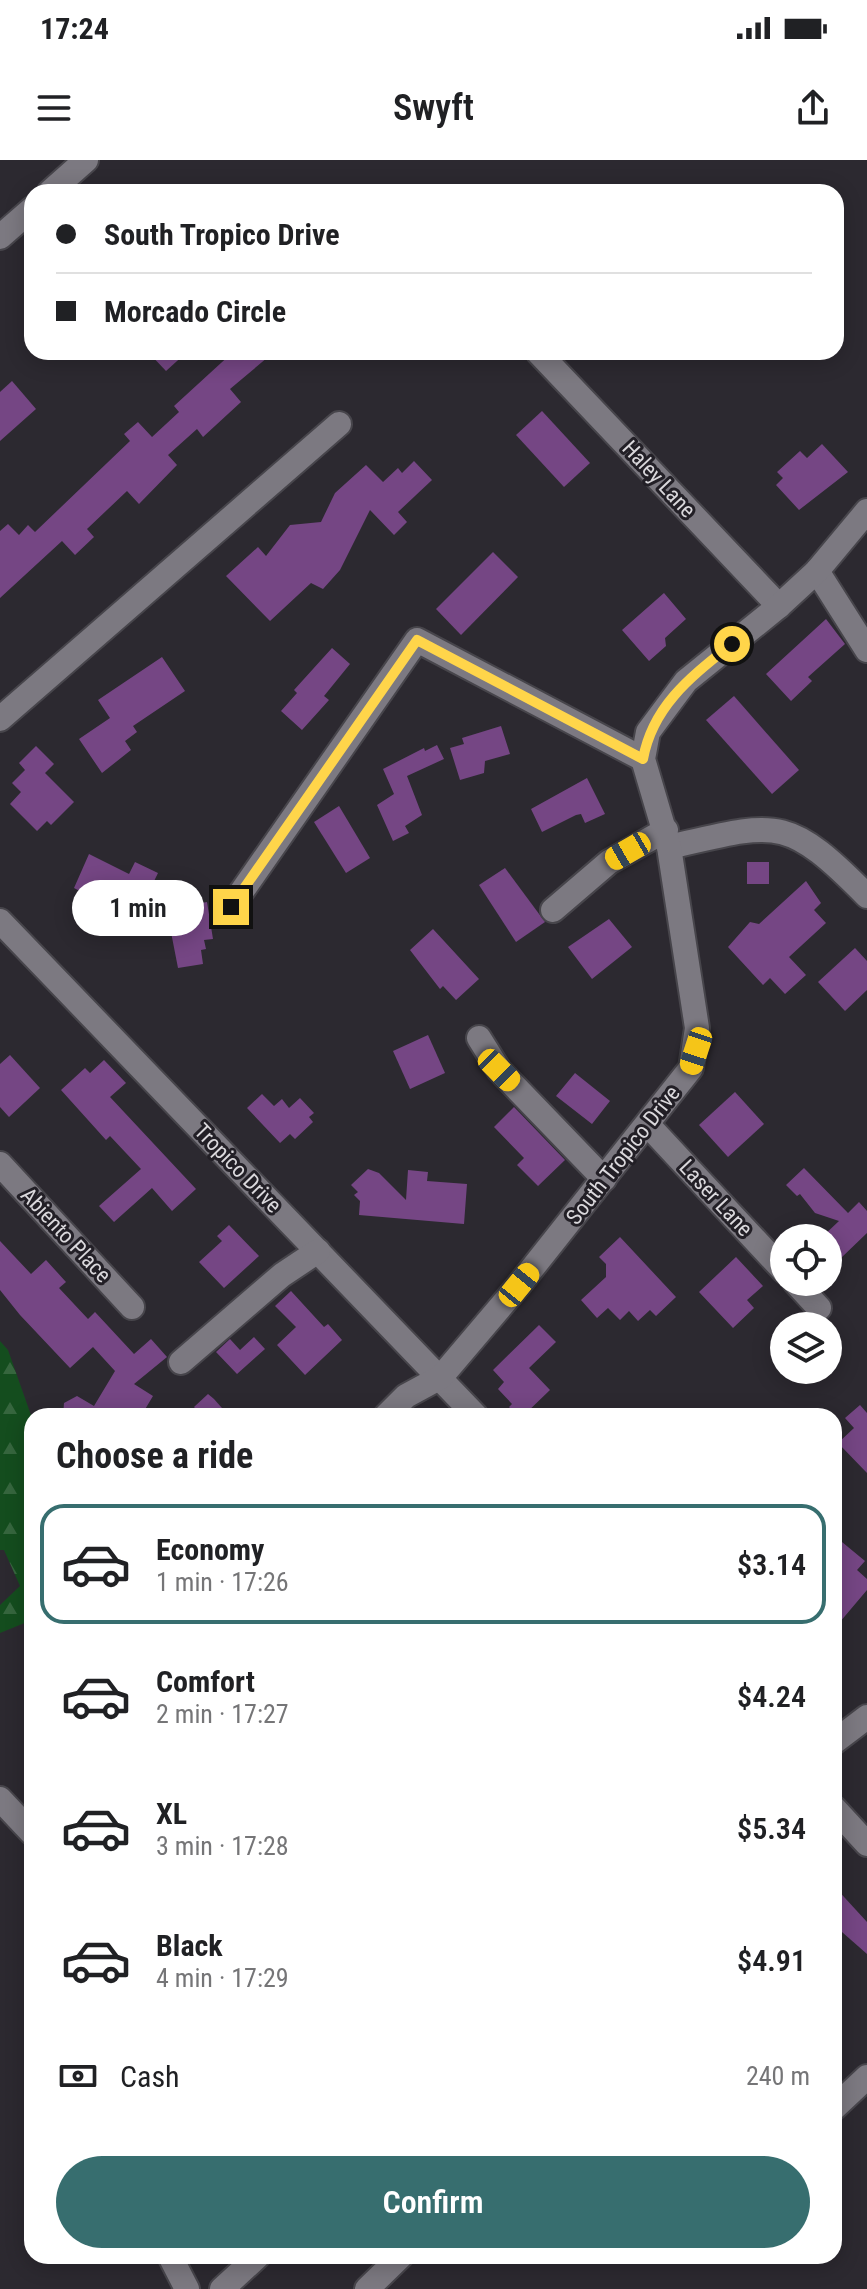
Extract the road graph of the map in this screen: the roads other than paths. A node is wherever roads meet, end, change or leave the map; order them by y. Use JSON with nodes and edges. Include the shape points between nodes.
{"nodes":[{"id":1,"x":86,"y":160,"type":"edge"},
{"id":2,"x":59,"y":184,"type":"edge"},
{"id":3,"x":24,"y":216,"type":"edge"},
{"id":4,"x":0,"y":237,"type":"edge"},
{"id":5,"x":546,"y":360,"type":"edge"},
{"id":6,"x":339,"y":424,"type":"dead end"},
{"id":7,"x":867,"y":511,"type":"edge"},
{"id":8,"x":817,"y":571,"type":"junction"},
{"id":9,"x":779,"y":606,"type":"junction"},
{"id":10,"x":867,"y":650,"type":"edge"},
{"id":11,"x":0,"y":719,"type":"edge"},
{"id":12,"x":643,"y":759,"type":"junction"},
{"id":13,"x":667,"y":838,"type":"junction"},
{"id":14,"x":867,"y":896,"type":"edge"},
{"id":15,"x":231,"y":907,"type":"dead end"},
{"id":16,"x":553,"y":910,"type":"dead end"},
{"id":17,"x":0,"y":921,"type":"edge"},
{"id":18,"x":479,"y":1038,"type":"dead end"},
{"id":19,"x":648,"y":1125,"type":"junction"},
{"id":20,"x":0,"y":1164,"type":"edge"},
{"id":21,"x":604,"y":1179,"type":"junction"},
{"id":22,"x":318,"y":1251,"type":"junction"},
{"id":23,"x":770,"y":1256,"type":"edge"},
{"id":24,"x":808,"y":1296,"type":"edge"},
{"id":25,"x":132,"y":1307,"type":"dead end"},
{"id":26,"x":819,"y":1308,"type":"dead end"},
{"id":27,"x":181,"y":1362,"type":"dead end"},
{"id":28,"x":441,"y":1377,"type":"junction"},
{"id":29,"x":394,"y":1408,"type":"edge"},
{"id":30,"x":469,"y":1408,"type":"edge"},
{"id":31,"x":867,"y":1717,"type":"edge"},
{"id":32,"x":842,"y":1736,"type":"edge"},
{"id":33,"x":0,"y":1799,"type":"edge"},
{"id":34,"x":842,"y":1822,"type":"edge"},
{"id":35,"x":24,"y":1824,"type":"edge"},
{"id":36,"x":867,"y":1844,"type":"edge"},
{"id":37,"x":867,"y":2077,"type":"edge"},
{"id":38,"x":842,"y":2100,"type":"edge"},
{"id":39,"x":174,"y":2264,"type":"edge"},
{"id":40,"x":249,"y":2264,"type":"edge"},
{"id":41,"x":393,"y":2264,"type":"edge"},
{"id":42,"x":187,"y":2289,"type":"edge"},
{"id":43,"x":222,"y":2289,"type":"edge"},
{"id":44,"x":367,"y":2289,"type":"edge"}],
"edges":[{"from":1,"to":2,"type":"street"},
{"from":3,"to":4,"type":"street"},
{"from":5,"to":9,"type":"street","name":"Haley Lane"},
{"from":6,"to":11,"type":"street"},
{"from":7,"to":8,"type":"street"},
{"from":8,"to":9,"type":"street"},
{"from":8,"to":10,"type":"street"},
{"from":9,"to":12,"type":"street","via":[[686,681],[648,732]]},
{"from":12,"to":13,"type":"street","name":"South Tropico Drive"},
{"from":12,"to":15,"type":"street","via":[[417,640]]},
{"from":13,"to":14,"type":"street","via":[[781,829],[827,855]]},
{"from":13,"to":16,"type":"street","via":[[609,862]]},
{"from":13,"to":19,"type":"street","name":"South Tropico Drive","via":[[697,1028],[696,1051],[691,1068]]},
{"from":17,"to":22,"type":"street","name":"Tropico Drive"},
{"from":18,"to":21,"type":"street","via":[[499,1070]]},
{"from":19,"to":21,"type":"street","name":"South Tropico Drive"},
{"from":19,"to":23,"type":"street","name":"Laser Lane"},
{"from":20,"to":25,"type":"street","name":"Abiento Place"},
{"from":21,"to":28,"type":"street","name":"South Tropico Drive"},
{"from":22,"to":27,"type":"street","via":[[282,1275]]},
{"from":22,"to":28,"type":"street","name":"Tropico Drive"},
{"from":24,"to":26,"type":"street"},
{"from":28,"to":29,"type":"street"},
{"from":28,"to":30,"type":"street","name":"Tropico Drive"},
{"from":31,"to":32,"type":"street"},
{"from":33,"to":35,"type":"street"},
{"from":34,"to":36,"type":"street"},
{"from":37,"to":38,"type":"street"},
{"from":39,"to":42,"type":"street"},
{"from":40,"to":43,"type":"street"},
{"from":41,"to":44,"type":"street"}]}
